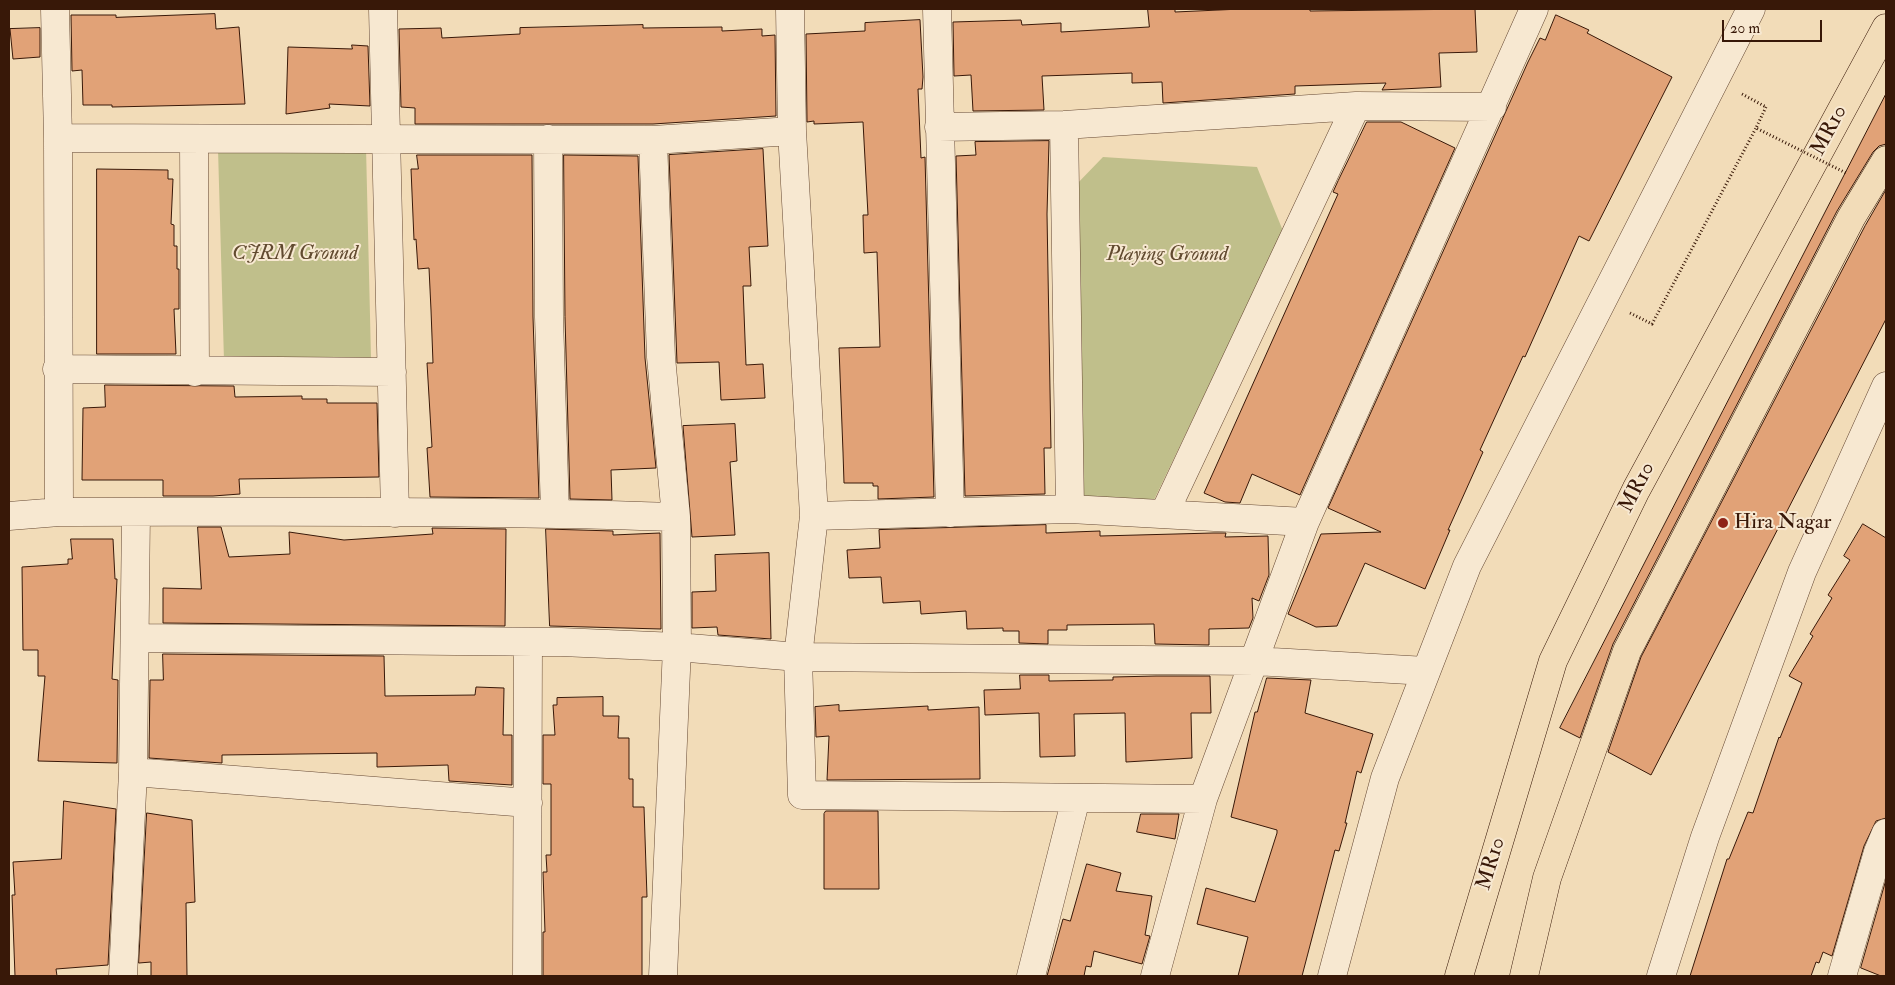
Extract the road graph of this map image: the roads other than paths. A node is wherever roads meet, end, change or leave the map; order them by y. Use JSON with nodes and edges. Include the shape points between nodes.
{"nodes":[{"id":1,"x":55,"y":9,"type":"edge"},
{"id":2,"x":383,"y":9,"type":"edge"},
{"id":3,"x":790,"y":9,"type":"edge"},
{"id":4,"x":937,"y":9,"type":"edge"},
{"id":5,"x":1534,"y":9,"type":"edge"},
{"id":6,"x":1751,"y":9,"type":"edge"},
{"id":7,"x":1886,"y":28,"type":"edge"},
{"id":8,"x":1356,"y":106,"type":"junction"},
{"id":9,"x":1492,"y":107,"type":"junction"},
{"id":10,"x":1064,"y":125,"type":"junction"},
{"id":11,"x":939,"y":126,"type":"junction"},
{"id":12,"x":792,"y":131,"type":"junction"},
{"id":13,"x":58,"y":138,"type":"junction"},
{"id":14,"x":548,"y":139,"type":"junction"},
{"id":15,"x":194,"y":140,"type":"junction"},
{"id":16,"x":653,"y":140,"type":"junction"},
{"id":17,"x":388,"y":141,"type":"junction"},
{"id":18,"x":1886,"y":160,"type":"edge"},
{"id":19,"x":58,"y":369,"type":"junction"},
{"id":20,"x":195,"y":372,"type":"junction"},
{"id":21,"x":392,"y":372,"type":"junction"},
{"id":22,"x":1886,"y":386,"type":"edge"},
{"id":23,"x":1070,"y":510,"type":"junction"},
{"id":24,"x":59,"y":512,"type":"junction"},
{"id":25,"x":136,"y":512,"type":"junction"},
{"id":26,"x":395,"y":513,"type":"junction"},
{"id":27,"x":555,"y":513,"type":"junction"},
{"id":28,"x":950,"y":513,"type":"junction"},
{"id":29,"x":1164,"y":514,"type":"junction"},
{"id":30,"x":9,"y":516,"type":"edge"},
{"id":31,"x":814,"y":516,"type":"junction"},
{"id":32,"x":676,"y":517,"type":"junction"},
{"id":33,"x":1305,"y":522,"type":"junction"},
{"id":34,"x":135,"y":638,"type":"junction"},
{"id":35,"x":528,"y":642,"type":"junction"},
{"id":36,"x":677,"y":647,"type":"junction"},
{"id":37,"x":798,"y":657,"type":"junction"},
{"id":38,"x":1255,"y":661,"type":"junction"},
{"id":39,"x":1426,"y":672,"type":"junction"},
{"id":40,"x":133,"y":772,"type":"junction"},
{"id":41,"x":1076,"y":798,"type":"junction"},
{"id":42,"x":1203,"y":799,"type":"junction"},
{"id":43,"x":528,"y":802,"type":"junction"},
{"id":44,"x":1886,"y":833,"type":"edge"},
{"id":45,"x":123,"y":976,"type":"edge"},
{"id":46,"x":527,"y":976,"type":"edge"},
{"id":47,"x":663,"y":976,"type":"edge"},
{"id":48,"x":1031,"y":976,"type":"edge"},
{"id":49,"x":1156,"y":976,"type":"edge"},
{"id":50,"x":1332,"y":976,"type":"edge"},
{"id":51,"x":1459,"y":976,"type":"edge"},
{"id":52,"x":1524,"y":976,"type":"edge"},
{"id":53,"x":1661,"y":976,"type":"edge"},
{"id":54,"x":1842,"y":976,"type":"edge"}],
"edges":[{"from":1,"to":13,"type":"street"},
{"from":2,"to":17,"type":"street"},
{"from":3,"to":12,"type":"street"},
{"from":4,"to":11,"type":"street"},
{"from":5,"to":9,"type":"street"},
{"from":6,"to":39,"type":"street","via":[[1468,566]]},
{"from":7,"to":51,"type":"main road","name":"MR10","via":[[1636,490],[1553,661]]},
{"from":8,"to":9,"type":"street"},
{"from":8,"to":10,"type":"street"},
{"from":8,"to":29,"type":"street"},
{"from":9,"to":33,"type":"street"},
{"from":10,"to":11,"type":"street"},
{"from":10,"to":23,"type":"street"},
{"from":11,"to":28,"type":"street"},
{"from":12,"to":16,"type":"street"},
{"from":12,"to":31,"type":"street"},
{"from":13,"to":15,"type":"street"},
{"from":13,"to":19,"type":"street"},
{"from":14,"to":16,"type":"street"},
{"from":14,"to":17,"type":"street"},
{"from":14,"to":27,"type":"street","via":[[548,318]]},
{"from":15,"to":17,"type":"street"},
{"from":15,"to":20,"type":"street"},
{"from":16,"to":32,"type":"street","via":[[661,357]]},
{"from":17,"to":21,"type":"street"},
{"from":18,"to":52,"type":"main road","via":[[1851,218],[1626,651],[1547,878]]},
{"from":19,"to":20,"type":"street"},
{"from":19,"to":24,"type":"street"},
{"from":20,"to":21,"type":"street"},
{"from":21,"to":26,"type":"street"},
{"from":22,"to":53,"type":"street","via":[[1802,572],[1705,836]]},
{"from":23,"to":28,"type":"street"},
{"from":23,"to":29,"type":"street"},
{"from":24,"to":25,"type":"street"},
{"from":24,"to":30,"type":"street"},
{"from":25,"to":26,"type":"street"},
{"from":25,"to":34,"type":"street"},
{"from":26,"to":27,"type":"street"},
{"from":27,"to":32,"type":"street"},
{"from":28,"to":31,"type":"street"},
{"from":29,"to":33,"type":"street"},
{"from":31,"to":37,"type":"street"},
{"from":32,"to":36,"type":"street"},
{"from":33,"to":38,"type":"street"},
{"from":34,"to":35,"type":"street"},
{"from":34,"to":40,"type":"street"},
{"from":35,"to":36,"type":"street"},
{"from":35,"to":43,"type":"street"},
{"from":36,"to":37,"type":"street"},
{"from":36,"to":47,"type":"street"},
{"from":37,"to":38,"type":"street"},
{"from":37,"to":41,"type":"street","via":[[802,796]]},
{"from":38,"to":39,"type":"street"},
{"from":38,"to":42,"type":"street"},
{"from":39,"to":50,"type":"street","via":[[1385,778]]},
{"from":40,"to":43,"type":"street"},
{"from":40,"to":45,"type":"street"},
{"from":41,"to":42,"type":"street"},
{"from":41,"to":48,"type":"street"},
{"from":42,"to":49,"type":"street"},
{"from":43,"to":46,"type":"street"},
{"from":44,"to":54,"type":"street"}]}
